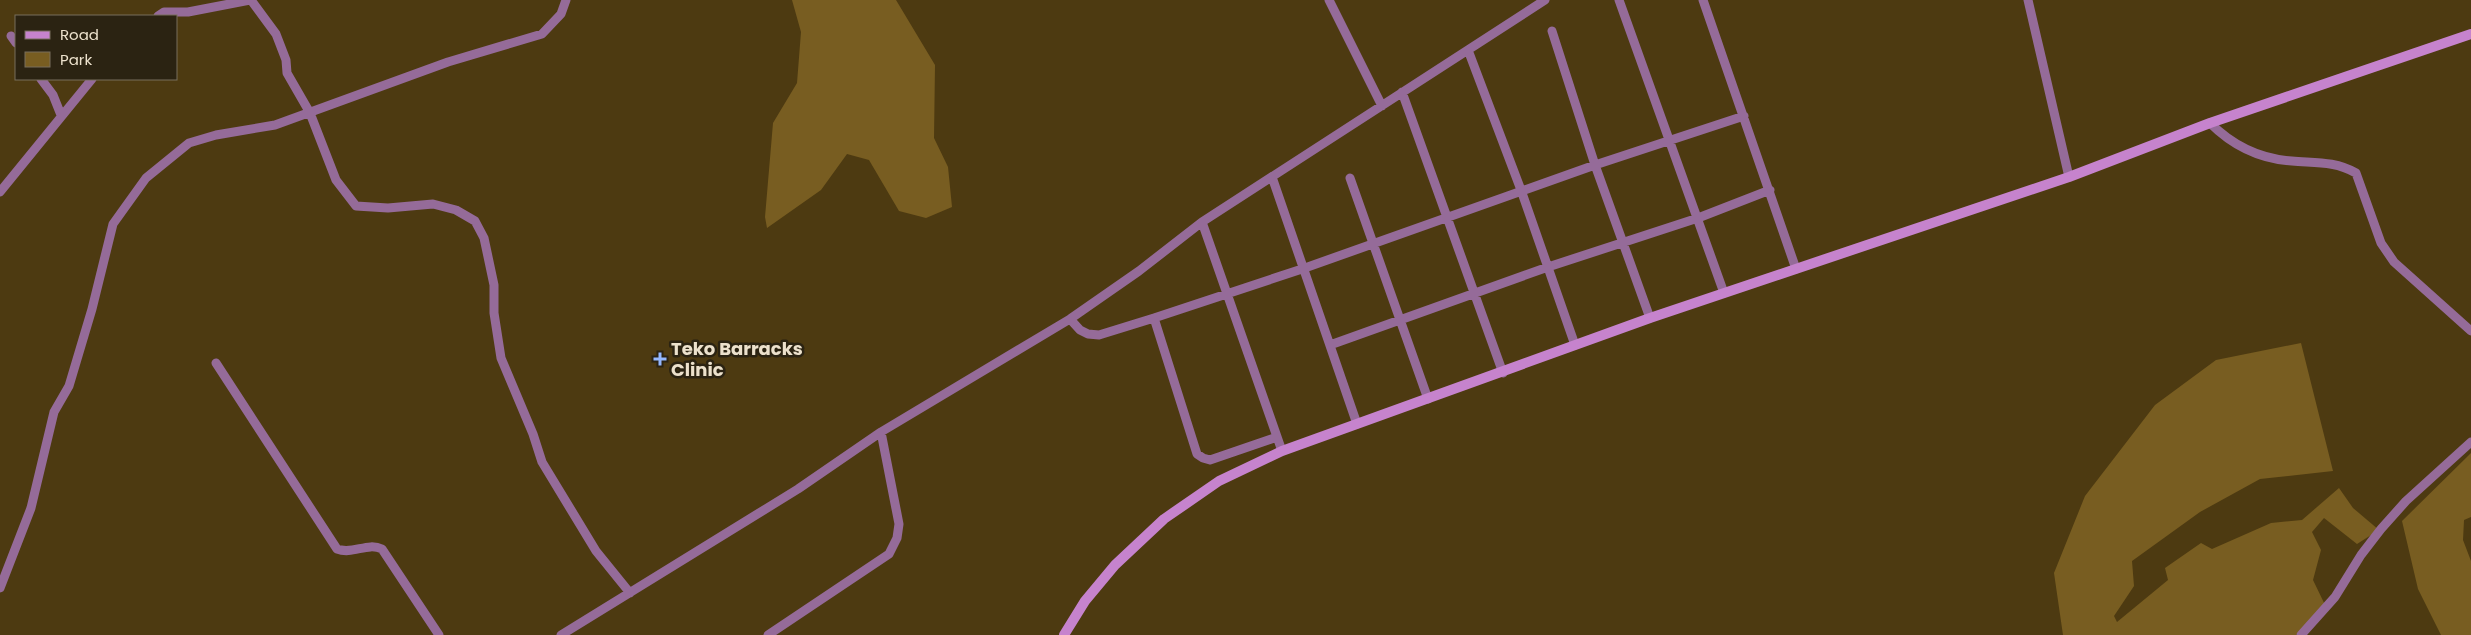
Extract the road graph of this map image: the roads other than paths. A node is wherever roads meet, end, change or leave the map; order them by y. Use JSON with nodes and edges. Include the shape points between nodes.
{"nodes":[{"id":1,"x":250,"y":0,"type":"edge"},
{"id":2,"x":566,"y":0,"type":"edge"},
{"id":3,"x":1329,"y":0,"type":"edge"},
{"id":4,"x":1545,"y":0,"type":"edge"},
{"id":5,"x":1620,"y":0,"type":"edge"},
{"id":6,"x":1703,"y":0,"type":"edge"},
{"id":7,"x":2028,"y":0,"type":"edge"},
{"id":8,"x":160,"y":15,"type":"edge"},
{"id":9,"x":1552,"y":31,"type":"dead end"},
{"id":10,"x":2471,"y":34,"type":"edge"},
{"id":11,"x":1468,"y":50,"type":"junction"},
{"id":12,"x":43,"y":80,"type":"edge"},
{"id":13,"x":91,"y":80,"type":"edge"},
{"id":14,"x":1402,"y":92,"type":"junction"},
{"id":15,"x":1382,"y":106,"type":"junction"},
{"id":16,"x":310,"y":113,"type":"junction"},
{"id":17,"x":61,"y":115,"type":"junction"},
{"id":18,"x":1744,"y":116,"type":"junction"},
{"id":19,"x":2210,"y":123,"type":"junction"},
{"id":20,"x":1669,"y":140,"type":"junction"},
{"id":21,"x":1595,"y":165,"type":"junction"},
{"id":22,"x":1272,"y":177,"type":"junction"},
{"id":23,"x":2069,"y":177,"type":"junction"},
{"id":24,"x":1350,"y":178,"type":"dead end"},
{"id":25,"x":1521,"y":190,"type":"junction"},
{"id":26,"x":1770,"y":190,"type":"junction"},
{"id":27,"x":0,"y":192,"type":"edge"},
{"id":28,"x":1448,"y":218,"type":"junction"},
{"id":29,"x":1698,"y":218,"type":"junction"},
{"id":30,"x":1202,"y":222,"type":"junction"},
{"id":31,"x":1624,"y":242,"type":"junction"},
{"id":32,"x":1373,"y":244,"type":"junction"},
{"id":33,"x":1548,"y":267,"type":"junction"},
{"id":34,"x":1796,"y":268,"type":"junction"},
{"id":35,"x":1302,"y":269,"type":"junction"},
{"id":36,"x":1724,"y":293,"type":"junction"},
{"id":37,"x":1227,"y":294,"type":"junction"},
{"id":38,"x":1475,"y":294,"type":"junction"},
{"id":39,"x":1154,"y":318,"type":"junction"},
{"id":40,"x":1650,"y":318,"type":"junction"},
{"id":41,"x":1070,"y":319,"type":"junction"},
{"id":42,"x":1400,"y":320,"type":"junction"},
{"id":43,"x":2471,"y":330,"type":"edge"},
{"id":44,"x":1330,"y":345,"type":"junction"},
{"id":45,"x":1576,"y":346,"type":"junction"},
{"id":46,"x":216,"y":363,"type":"dead end"},
{"id":47,"x":1503,"y":373,"type":"junction"},
{"id":48,"x":1428,"y":399,"type":"junction"},
{"id":49,"x":1357,"y":424,"type":"junction"},
{"id":50,"x":881,"y":432,"type":"junction"},
{"id":51,"x":1276,"y":437,"type":"junction"},
{"id":52,"x":2471,"y":442,"type":"edge"},
{"id":53,"x":1282,"y":451,"type":"junction"},
{"id":54,"x":0,"y":588,"type":"edge"},
{"id":55,"x":630,"y":592,"type":"junction"},
{"id":56,"x":438,"y":635,"type":"edge"},
{"id":57,"x":561,"y":635,"type":"edge"},
{"id":58,"x":768,"y":635,"type":"edge"},
{"id":59,"x":1064,"y":635,"type":"edge"},
{"id":60,"x":2301,"y":635,"type":"edge"}],
"edges":[{"from":1,"to":8,"type":"street"},
{"from":1,"to":16,"type":"street","via":[[276,34],[286,60],[287,73]]},
{"from":2,"to":16,"type":"street","via":[[561,14],[542,34],[448,62]]},
{"from":3,"to":15,"type":"street"},
{"from":4,"to":11,"type":"street"},
{"from":5,"to":20,"type":"street"},
{"from":6,"to":18,"type":"street"},
{"from":7,"to":23,"type":"street"},
{"from":9,"to":21,"type":"street"},
{"from":10,"to":19,"type":"main road"},
{"from":11,"to":14,"type":"street"},
{"from":11,"to":25,"type":"street"},
{"from":12,"to":17,"type":"street"},
{"from":13,"to":17,"type":"street"},
{"from":14,"to":15,"type":"street"},
{"from":14,"to":28,"type":"street"},
{"from":15,"to":22,"type":"street"},
{"from":16,"to":54,"type":"street","via":[[275,125],[189,143],[146,178],[113,224],[69,386],[54,412],[31,508]]},
{"from":16,"to":55,"type":"street","via":[[336,180],[356,206],[388,208],[433,204],[456,210],[476,221],[484,238],[494,285],[494,313],[501,358],[542,462],[596,551]]},
{"from":17,"to":27,"type":"street"},
{"from":18,"to":20,"type":"street"},
{"from":18,"to":26,"type":"street"},
{"from":19,"to":23,"type":"main road"},
{"from":19,"to":43,"type":"street","via":[[2222,135],[2263,157],[2332,162],[2356,173],[2381,243],[2394,262]]},
{"from":20,"to":21,"type":"street"},
{"from":20,"to":29,"type":"street"},
{"from":21,"to":25,"type":"street"},
{"from":21,"to":31,"type":"street"},
{"from":22,"to":30,"type":"street"},
{"from":22,"to":35,"type":"street"},
{"from":23,"to":34,"type":"main road"},
{"from":24,"to":32,"type":"street"},
{"from":25,"to":28,"type":"street"},
{"from":25,"to":33,"type":"street"},
{"from":26,"to":29,"type":"street"},
{"from":26,"to":34,"type":"street"},
{"from":28,"to":32,"type":"street"},
{"from":28,"to":38,"type":"street"},
{"from":29,"to":31,"type":"street"},
{"from":29,"to":36,"type":"street"},
{"from":30,"to":37,"type":"street"},
{"from":30,"to":41,"type":"street"},
{"from":31,"to":33,"type":"street"},
{"from":31,"to":40,"type":"street"},
{"from":32,"to":35,"type":"street"},
{"from":32,"to":42,"type":"street"},
{"from":33,"to":38,"type":"street"},
{"from":33,"to":45,"type":"street"},
{"from":34,"to":36,"type":"main road"},
{"from":35,"to":37,"type":"street"},
{"from":35,"to":44,"type":"street"},
{"from":36,"to":40,"type":"main road"},
{"from":37,"to":39,"type":"street"},
{"from":37,"to":51,"type":"street"},
{"from":38,"to":42,"type":"street"},
{"from":38,"to":47,"type":"street"},
{"from":39,"to":41,"type":"street","via":[[1099,335],[1080,330]]},
{"from":39,"to":51,"type":"street","via":[[1197,454],[1210,460]]},
{"from":40,"to":45,"type":"main road"},
{"from":41,"to":50,"type":"street"},
{"from":42,"to":44,"type":"street"},
{"from":42,"to":48,"type":"street"},
{"from":44,"to":49,"type":"street"},
{"from":45,"to":47,"type":"main road"},
{"from":46,"to":56,"type":"street","via":[[337,549],[345,552],[373,545],[382,549]]},
{"from":47,"to":48,"type":"main road"},
{"from":48,"to":49,"type":"main road"},
{"from":49,"to":53,"type":"main road"},
{"from":50,"to":55,"type":"street","via":[[798,489]]},
{"from":50,"to":58,"type":"street","via":[[899,524],[897,538],[889,554]]},
{"from":51,"to":53,"type":"street"},
{"from":52,"to":60,"type":"street","via":[[2381,529],[2334,597]]},
{"from":53,"to":59,"type":"main road","via":[[1219,481],[1164,519],[1115,565],[1085,601]]},
{"from":55,"to":57,"type":"street"}]}
